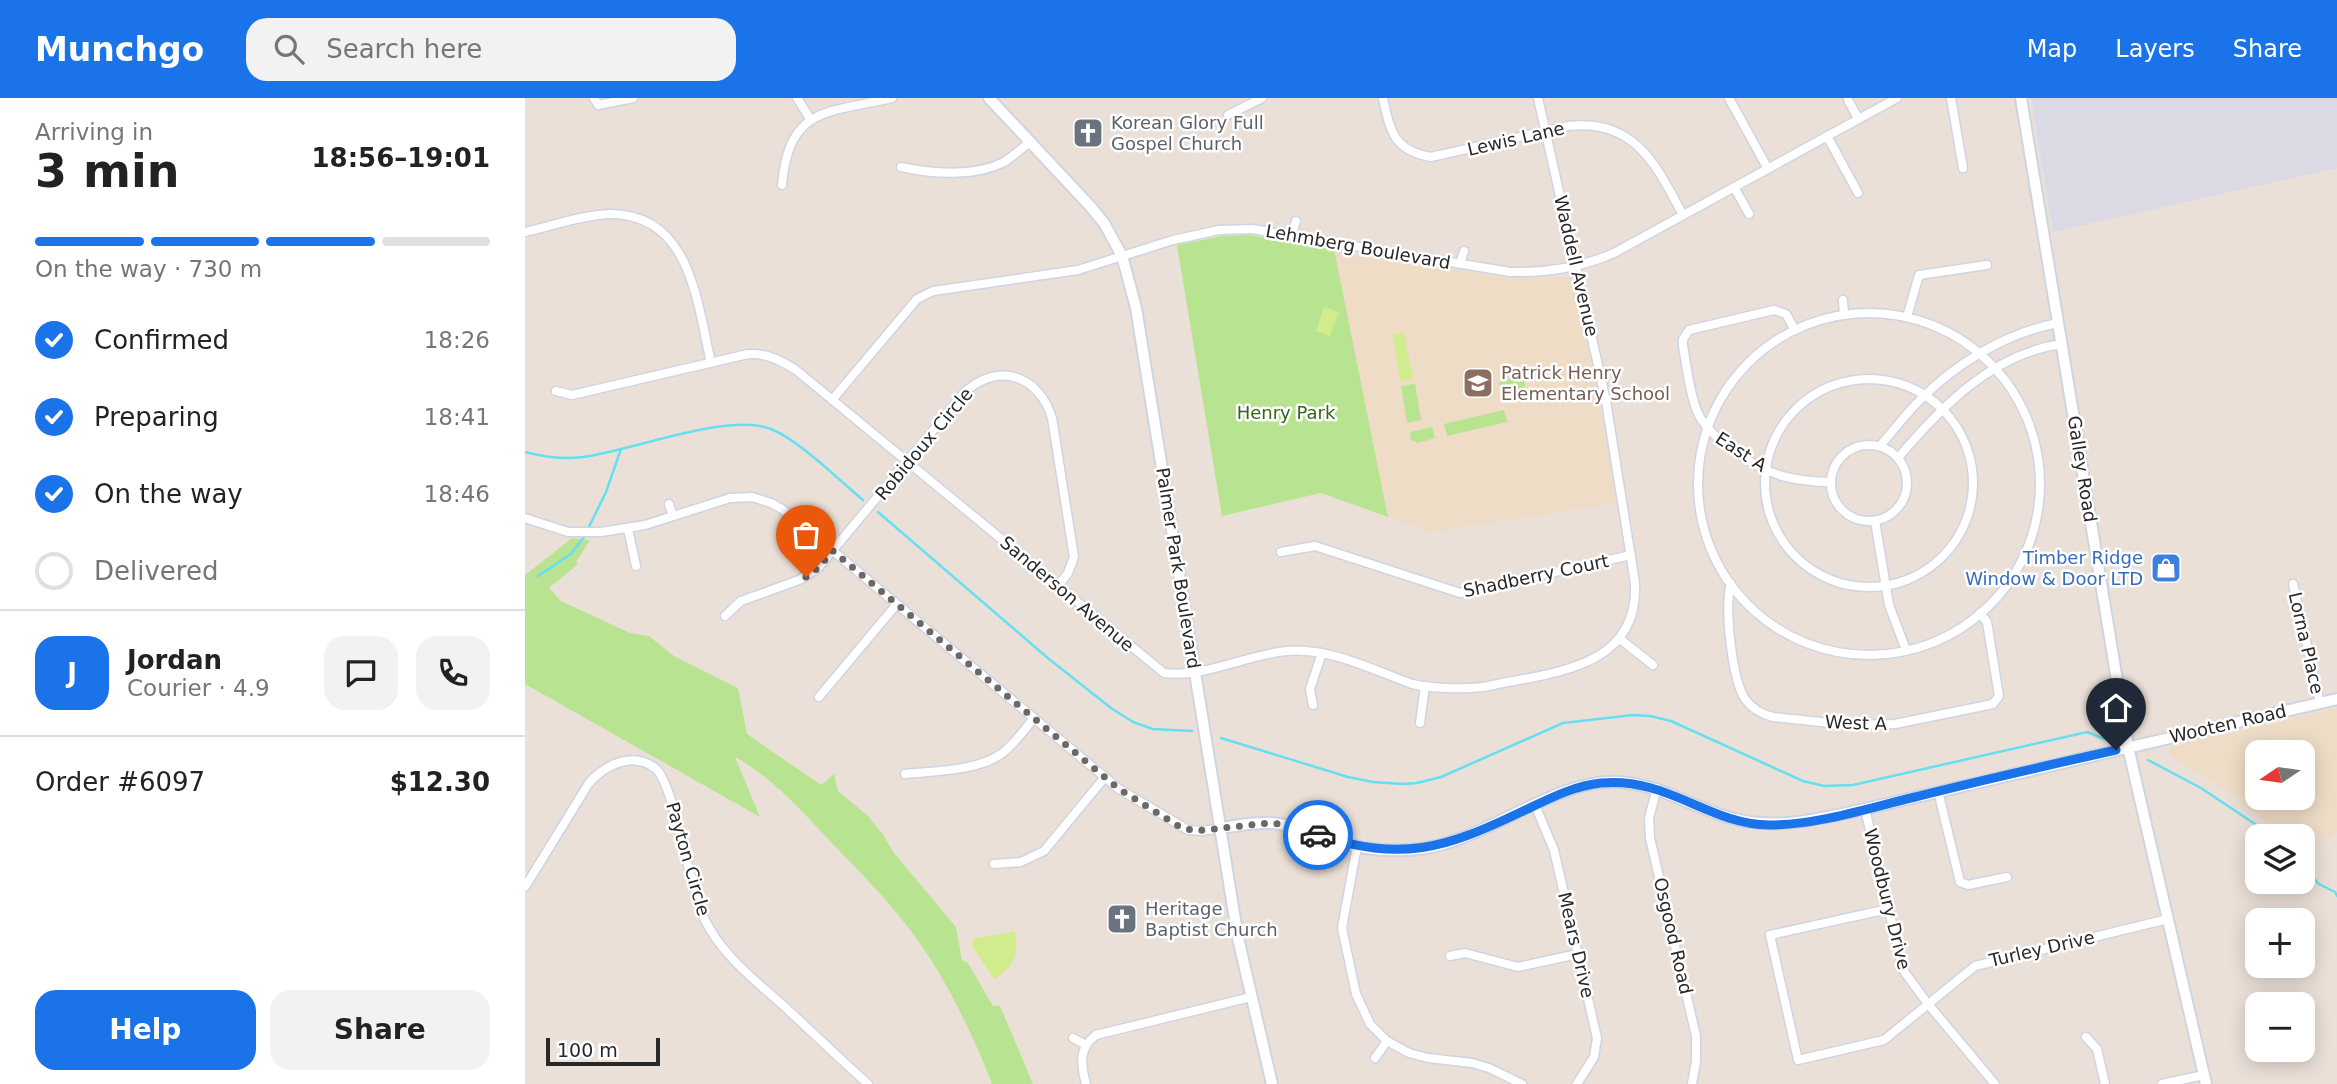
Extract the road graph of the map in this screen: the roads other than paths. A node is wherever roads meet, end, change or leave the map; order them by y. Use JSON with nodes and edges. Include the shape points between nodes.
{"nodes":[{"id":1,"x":594,"y":98,"type":"edge"},
{"id":2,"x":633,"y":98,"type":"edge"},
{"id":3,"x":797,"y":98,"type":"edge"},
{"id":4,"x":892,"y":98,"type":"edge"},
{"id":5,"x":989,"y":98,"type":"edge"},
{"id":6,"x":1262,"y":98,"type":"edge"},
{"id":7,"x":1383,"y":98,"type":"edge"},
{"id":8,"x":1538,"y":98,"type":"edge"},
{"id":9,"x":1729,"y":98,"type":"edge"},
{"id":10,"x":1897,"y":98,"type":"edge"},
{"id":11,"x":1951,"y":98,"type":"edge"},
{"id":12,"x":2021,"y":98,"type":"edge"},
{"id":13,"x":1848,"y":100,"type":"dead end"},
{"id":14,"x":1228,"y":115,"type":"dead end"},
{"id":15,"x":1858,"y":118,"type":"junction"},
{"id":16,"x":811,"y":120,"type":"junction"},
{"id":17,"x":1545,"y":132,"type":"junction"},
{"id":18,"x":1827,"y":136,"type":"junction"},
{"id":19,"x":1031,"y":141,"type":"junction"},
{"id":20,"x":901,"y":167,"type":"dead end"},
{"id":21,"x":1963,"y":168,"type":"dead end"},
{"id":22,"x":1768,"y":169,"type":"junction"},
{"id":23,"x":782,"y":185,"type":"dead end"},
{"id":24,"x":1734,"y":187,"type":"junction"},
{"id":25,"x":1858,"y":193,"type":"dead end"},
{"id":26,"x":1749,"y":214,"type":"dead end"},
{"id":27,"x":1683,"y":215,"type":"junction"},
{"id":28,"x":1296,"y":222,"type":"dead end"},
{"id":29,"x":525,"y":232,"type":"edge"},
{"id":30,"x":1292,"y":235,"type":"junction"},
{"id":31,"x":1464,"y":251,"type":"dead end"},
{"id":32,"x":1122,"y":256,"type":"junction"},
{"id":33,"x":1460,"y":264,"type":"junction"},
{"id":34,"x":1987,"y":265,"type":"dead end"},
{"id":35,"x":1576,"y":267,"type":"junction"},
{"id":36,"x":1843,"y":300,"type":"dead end"},
{"id":37,"x":1844,"y":314,"type":"junction"},
{"id":38,"x":1907,"y":317,"type":"junction"},
{"id":39,"x":2058,"y":323,"type":"junction"},
{"id":40,"x":1795,"y":330,"type":"junction"},
{"id":41,"x":2061,"y":344,"type":"junction"},
{"id":42,"x":1981,"y":354,"type":"junction"},
{"id":43,"x":711,"y":363,"type":"junction"},
{"id":44,"x":1996,"y":369,"type":"junction"},
{"id":45,"x":556,"y":390,"type":"dead end"},
{"id":46,"x":1925,"y":395,"type":"junction"},
{"id":47,"x":832,"y":400,"type":"junction"},
{"id":48,"x":1941,"y":408,"type":"junction"},
{"id":49,"x":1707,"y":429,"type":"junction"},
{"id":50,"x":1880,"y":446,"type":"junction"},
{"id":51,"x":1898,"y":458,"type":"junction"},
{"id":52,"x":907,"y":461,"type":"junction"},
{"id":53,"x":1766,"y":470,"type":"junction"},
{"id":54,"x":1831,"y":482,"type":"junction"},
{"id":55,"x":669,"y":504,"type":"dead end"},
{"id":56,"x":673,"y":516,"type":"junction"},
{"id":57,"x":525,"y":518,"type":"edge"},
{"id":58,"x":1875,"y":522,"type":"junction"},
{"id":59,"x":628,"y":529,"type":"junction"},
{"id":60,"x":2033,"y":532,"type":"junction"},
{"id":61,"x":2043,"y":533,"type":"dead end"},
{"id":62,"x":833,"y":551,"type":"junction"},
{"id":63,"x":1281,"y":552,"type":"dead end"},
{"id":64,"x":1631,"y":555,"type":"junction"},
{"id":65,"x":636,"y":566,"type":"dead end"},
{"id":66,"x":1731,"y":584,"type":"junction"},
{"id":67,"x":2293,"y":584,"type":"dead end"},
{"id":68,"x":1058,"y":586,"type":"junction"},
{"id":69,"x":1885,"y":586,"type":"junction"},
{"id":70,"x":897,"y":605,"type":"junction"},
{"id":71,"x":1980,"y":613,"type":"junction"},
{"id":72,"x":725,"y":616,"type":"dead end"},
{"id":73,"x":1620,"y":639,"type":"junction"},
{"id":74,"x":1906,"y":650,"type":"junction"},
{"id":75,"x":1322,"y":653,"type":"junction"},
{"id":76,"x":1653,"y":665,"type":"dead end"},
{"id":77,"x":1195,"y":671,"type":"junction"},
{"id":78,"x":1425,"y":686,"type":"junction"},
{"id":79,"x":819,"y":697,"type":"dead end"},
{"id":80,"x":2337,"y":699,"type":"edge"},
{"id":81,"x":2320,"y":703,"type":"junction"},
{"id":82,"x":1313,"y":705,"type":"dead end"},
{"id":83,"x":1034,"y":718,"type":"junction"},
{"id":84,"x":1420,"y":723,"type":"dead end"},
{"id":85,"x":2128,"y":747,"type":"junction"},
{"id":86,"x":905,"y":774,"type":"dead end"},
{"id":87,"x":1105,"y":777,"type":"junction"},
{"id":88,"x":1657,"y":788,"type":"junction"},
{"id":89,"x":1938,"y":791,"type":"junction"},
{"id":90,"x":1535,"y":805,"type":"junction"},
{"id":91,"x":1865,"y":809,"type":"junction"},
{"id":92,"x":1221,"y":828,"type":"junction"},
{"id":93,"x":1357,"y":846,"type":"junction"},
{"id":94,"x":993,"y":863,"type":"dead end"},
{"id":95,"x":2007,"y":877,"type":"dead end"},
{"id":96,"x":525,"y":887,"type":"edge"},
{"id":97,"x":1888,"y":909,"type":"junction"},
{"id":98,"x":2168,"y":919,"type":"junction"},
{"id":99,"x":1578,"y":954,"type":"junction"},
{"id":100,"x":1450,"y":956,"type":"dead end"},
{"id":101,"x":1251,"y":997,"type":"junction"},
{"id":102,"x":1928,"y":1004,"type":"junction"},
{"id":103,"x":2086,"y":1037,"type":"dead end"},
{"id":104,"x":1073,"y":1038,"type":"dead end"},
{"id":105,"x":1387,"y":1041,"type":"junction"},
{"id":106,"x":1086,"y":1045,"type":"junction"},
{"id":107,"x":1375,"y":1058,"type":"dead end"},
{"id":108,"x":2205,"y":1079,"type":"edge"},
{"id":109,"x":867,"y":1084,"type":"edge"},
{"id":110,"x":1086,"y":1084,"type":"edge"},
{"id":111,"x":1272,"y":1084,"type":"edge"},
{"id":112,"x":1522,"y":1084,"type":"edge"},
{"id":113,"x":1577,"y":1084,"type":"edge"},
{"id":114,"x":1692,"y":1084,"type":"edge"},
{"id":115,"x":1995,"y":1084,"type":"edge"},
{"id":116,"x":2105,"y":1084,"type":"edge"},
{"id":117,"x":2162,"y":1084,"type":"edge"}],
"edges":[{"from":1,"to":2,"type":"street","via":[[604,105]]},
{"from":3,"to":16,"type":"street"},
{"from":4,"to":16,"type":"street"},
{"from":5,"to":19,"type":"main road","name":"Palmer Park Boulevard"},
{"from":6,"to":14,"type":"street"},
{"from":7,"to":17,"type":"street","name":"Lewis Lane","via":[[1394,136],[1422,156]]},
{"from":8,"to":17,"type":"street","name":"Waddell Avenue"},
{"from":9,"to":22,"type":"street"},
{"from":10,"to":15,"type":"street","name":"Lehmberg Boulevard"},
{"from":11,"to":21,"type":"street"},
{"from":12,"to":39,"type":"main road","name":"Galley Road"},
{"from":13,"to":15,"type":"street"},
{"from":15,"to":18,"type":"street","name":"Lehmberg Boulevard"},
{"from":16,"to":23,"type":"street","via":[[789,146]]},
{"from":17,"to":27,"type":"street","name":"Lewis Lane","via":[[1588,125],[1632,140],[1652,160]]},
{"from":17,"to":35,"type":"street","name":"Waddell Avenue"},
{"from":18,"to":22,"type":"street","name":"Lehmberg Boulevard"},
{"from":18,"to":25,"type":"street"},
{"from":19,"to":20,"type":"street","via":[[1006,161],[989,167],[937,174]]},
{"from":19,"to":32,"type":"main road","name":"Palmer Park Boulevard","via":[[1090,206]]},
{"from":22,"to":24,"type":"street","name":"Lehmberg Boulevard"},
{"from":24,"to":26,"type":"street"},
{"from":24,"to":27,"type":"street","name":"Lehmberg Boulevard"},
{"from":27,"to":35,"type":"street","name":"Lehmberg Boulevard","via":[[1614,253]]},
{"from":28,"to":30,"type":"street"},
{"from":29,"to":43,"type":"street","via":[[609,214],[653,226],[672,242],[687,265]]},
{"from":30,"to":32,"type":"street","name":"Lehmberg Boulevard","via":[[1232,228]]},
{"from":30,"to":33,"type":"street","name":"Lehmberg Boulevard"},
{"from":31,"to":33,"type":"street"},
{"from":32,"to":47,"type":"street","name":"Lehmberg Boulevard","via":[[1078,270],[924,294]]},
{"from":32,"to":77,"type":"main road","name":"Palmer Park Boulevard","via":[[1136,308]]},
{"from":33,"to":35,"type":"street","name":"Lehmberg Boulevard","via":[[1530,273]]},
{"from":34,"to":38,"type":"street","via":[[1919,275]]},
{"from":35,"to":64,"type":"street","name":"Waddell Avenue","via":[[1606,401]]},
{"from":36,"to":37,"type":"street"},
{"from":37,"to":38,"type":"street"},
{"from":37,"to":40,"type":"street"},
{"from":38,"to":42,"type":"street","via":[[1947,331]]},
{"from":39,"to":41,"type":"main road","name":"Galley Road"},
{"from":39,"to":42,"type":"street","via":[[2025,331]]},
{"from":40,"to":49,"type":"street","via":[[1758,355],[1736,378]]},
{"from":40,"to":49,"type":"street","name":"East A","via":[[1786,314],[1774,310],[1686,334],[1683,346],[1691,393]]},
{"from":41,"to":44,"type":"street","via":[[2033,351]]},
{"from":41,"to":85,"type":"main road","name":"Galley Road"},
{"from":42,"to":44,"type":"street"},
{"from":42,"to":46,"type":"street"},
{"from":43,"to":45,"type":"street","name":"Sanderson Avenue","via":[[572,395]]},
{"from":43,"to":47,"type":"street","name":"Sanderson Avenue","via":[[748,354],[771,356]]},
{"from":44,"to":48,"type":"street"},
{"from":44,"to":60,"type":"street","via":[[2021,407],[2036,449],[2040,494]]},
{"from":46,"to":48,"type":"street"},
{"from":46,"to":50,"type":"street"},
{"from":46,"to":53,"type":"street","via":[[1872,380],[1821,392],[1783,426]]},
{"from":47,"to":52,"type":"street","name":"Sanderson Avenue"},
{"from":48,"to":51,"type":"street"},
{"from":48,"to":69,"type":"street","via":[[1960,433],[1969,456],[1972,489],[1966,519],[1952,545],[1934,564]]},
{"from":49,"to":53,"type":"street","name":"East A"},
{"from":49,"to":66,"type":"street","via":[[1700,504],[1708,540]]},
{"from":50,"to":51,"type":"street"},
{"from":50,"to":54,"type":"street","via":[[1859,446],[1846,453],[1834,468]]},
{"from":51,"to":58,"type":"street","via":[[1907,476],[1906,494],[1898,509]]},
{"from":52,"to":62,"type":"street","name":"Robidoux Circle"},
{"from":52,"to":68,"type":"street","name":"Sanderson Avenue"},
{"from":52,"to":68,"type":"street","name":"Robidoux Circle","via":[[965,392],[981,380],[1009,376],[1037,389],[1052,418],[1073,547],[1071,565]]},
{"from":53,"to":54,"type":"street","name":"East A"},
{"from":53,"to":69,"type":"street","via":[[1765,492],[1773,521],[1799,559],[1834,581]]},
{"from":54,"to":58,"type":"street","via":[[1842,510],[1859,520]]},
{"from":55,"to":56,"type":"street"},
{"from":56,"to":59,"type":"street","name":"Wooten Road"},
{"from":56,"to":62,"type":"street","name":"Wooten Road","via":[[730,498],[752,497],[782,509]]},
{"from":57,"to":59,"type":"street","name":"Wooten Road","via":[[573,532]]},
{"from":58,"to":69,"type":"street"},
{"from":59,"to":65,"type":"street"},
{"from":60,"to":61,"type":"street"},
{"from":60,"to":71,"type":"street","via":[[2015,573]]},
{"from":62,"to":70,"type":"street","name":"Wooten Road"},
{"from":62,"to":72,"type":"street","name":"Robidoux Circle","via":[[806,577],[741,601]]},
{"from":63,"to":64,"type":"street","name":"Shadberry Court","via":[[1315,546],[1460,593]]},
{"from":64,"to":73,"type":"street","name":"Waddell Avenue","via":[[1635,604]]},
{"from":66,"to":71,"type":"street","name":"West A","via":[[1728,617],[1740,687],[1752,708],[1773,717],[1849,725],[1895,724],[1993,704],[1999,696],[1987,622]]},
{"from":66,"to":74,"type":"street","via":[[1766,619],[1806,642],[1853,653]]},
{"from":67,"to":81,"type":"street","name":"Lorna Place"},
{"from":68,"to":77,"type":"street","name":"Sanderson Avenue","via":[[1158,670],[1171,674]]},
{"from":69,"to":74,"type":"street"},
{"from":70,"to":79,"type":"street"},
{"from":70,"to":83,"type":"street","name":"Wooten Road"},
{"from":71,"to":74,"type":"street","via":[[1948,635]]},
{"from":73,"to":76,"type":"street"},
{"from":73,"to":78,"type":"street","name":"Sanderson Avenue","via":[[1599,657],[1570,668],[1483,687]]},
{"from":75,"to":77,"type":"street","name":"Sanderson Avenue","via":[[1288,651]]},
{"from":75,"to":78,"type":"street","name":"Sanderson Avenue"},
{"from":75,"to":82,"type":"street","via":[[1310,689]]},
{"from":77,"to":92,"type":"main road","name":"Palmer Park Boulevard"},
{"from":78,"to":84,"type":"street"},
{"from":80,"to":81,"type":"main road","name":"Wooten Road"},
{"from":81,"to":85,"type":"main road","name":"Wooten Road"},
{"from":83,"to":86,"type":"street","via":[[1004,753],[989,761]]},
{"from":83,"to":87,"type":"street","name":"Wooten Road"},
{"from":85,"to":89,"type":"main road","name":"Wooten Road"},
{"from":85,"to":98,"type":"main road","name":"Galley Road"},
{"from":87,"to":92,"type":"street","name":"Wooten Road","via":[[1180,827],[1195,831]]},
{"from":87,"to":94,"type":"street","via":[[1037,856]]},
{"from":88,"to":90,"type":"main road","name":"Wooten Road","via":[[1597,784]]},
{"from":88,"to":91,"type":"main road","name":"Wooten Road","via":[[1723,816],[1755,824],[1806,822]]},
{"from":88,"to":114,"type":"street","name":"Osgood Road","via":[[1649,828],[1696,1036]]},
{"from":89,"to":91,"type":"main road","name":"Wooten Road"},
{"from":89,"to":95,"type":"street","via":[[1960,882],[1968,885]]},
{"from":90,"to":93,"type":"main road","name":"Wooten Road","via":[[1436,846],[1401,850]]},
{"from":90,"to":99,"type":"street","name":"Mears Drive","via":[[1554,850]]},
{"from":91,"to":97,"type":"street","name":"Woodbury Drive"},
{"from":92,"to":93,"type":"main road","name":"Wooten Road","via":[[1282,824]]},
{"from":92,"to":101,"type":"main road","name":"Palmer Park Boulevard"},
{"from":93,"to":105,"type":"street","via":[[1343,937],[1360,1005]]},
{"from":96,"to":109,"type":"street","name":"Payton Circle","via":[[598,773],[627,761],[653,766],[664,779],[695,895],[718,943]]},
{"from":97,"to":102,"type":"street","name":"Woodbury Drive","via":[[1903,970]]},
{"from":97,"to":102,"type":"street","name":"Turley Drive","via":[[1770,935],[1798,1060],[1884,1040]]},
{"from":98,"to":102,"type":"street","name":"Turley Drive","via":[[1975,966]]},
{"from":98,"to":108,"type":"main road","name":"Galley Road"},
{"from":99,"to":100,"type":"street","via":[[1518,967],[1465,953]]},
{"from":99,"to":113,"type":"street","name":"Mears Drive","via":[[1597,1038],[1594,1058]]},
{"from":101,"to":106,"type":"street","via":[[1104,1031]]},
{"from":101,"to":111,"type":"main road","name":"Palmer Park Boulevard"},
{"from":102,"to":115,"type":"street","name":"Woodbury Drive"},
{"from":103,"to":116,"type":"street","via":[[2097,1049]]},
{"from":104,"to":106,"type":"street"},
{"from":105,"to":107,"type":"street"},
{"from":105,"to":112,"type":"street","via":[[1418,1057],[1472,1063]]},
{"from":106,"to":110,"type":"street","via":[[1081,1058]]},
{"from":108,"to":117,"type":"street"}]}
